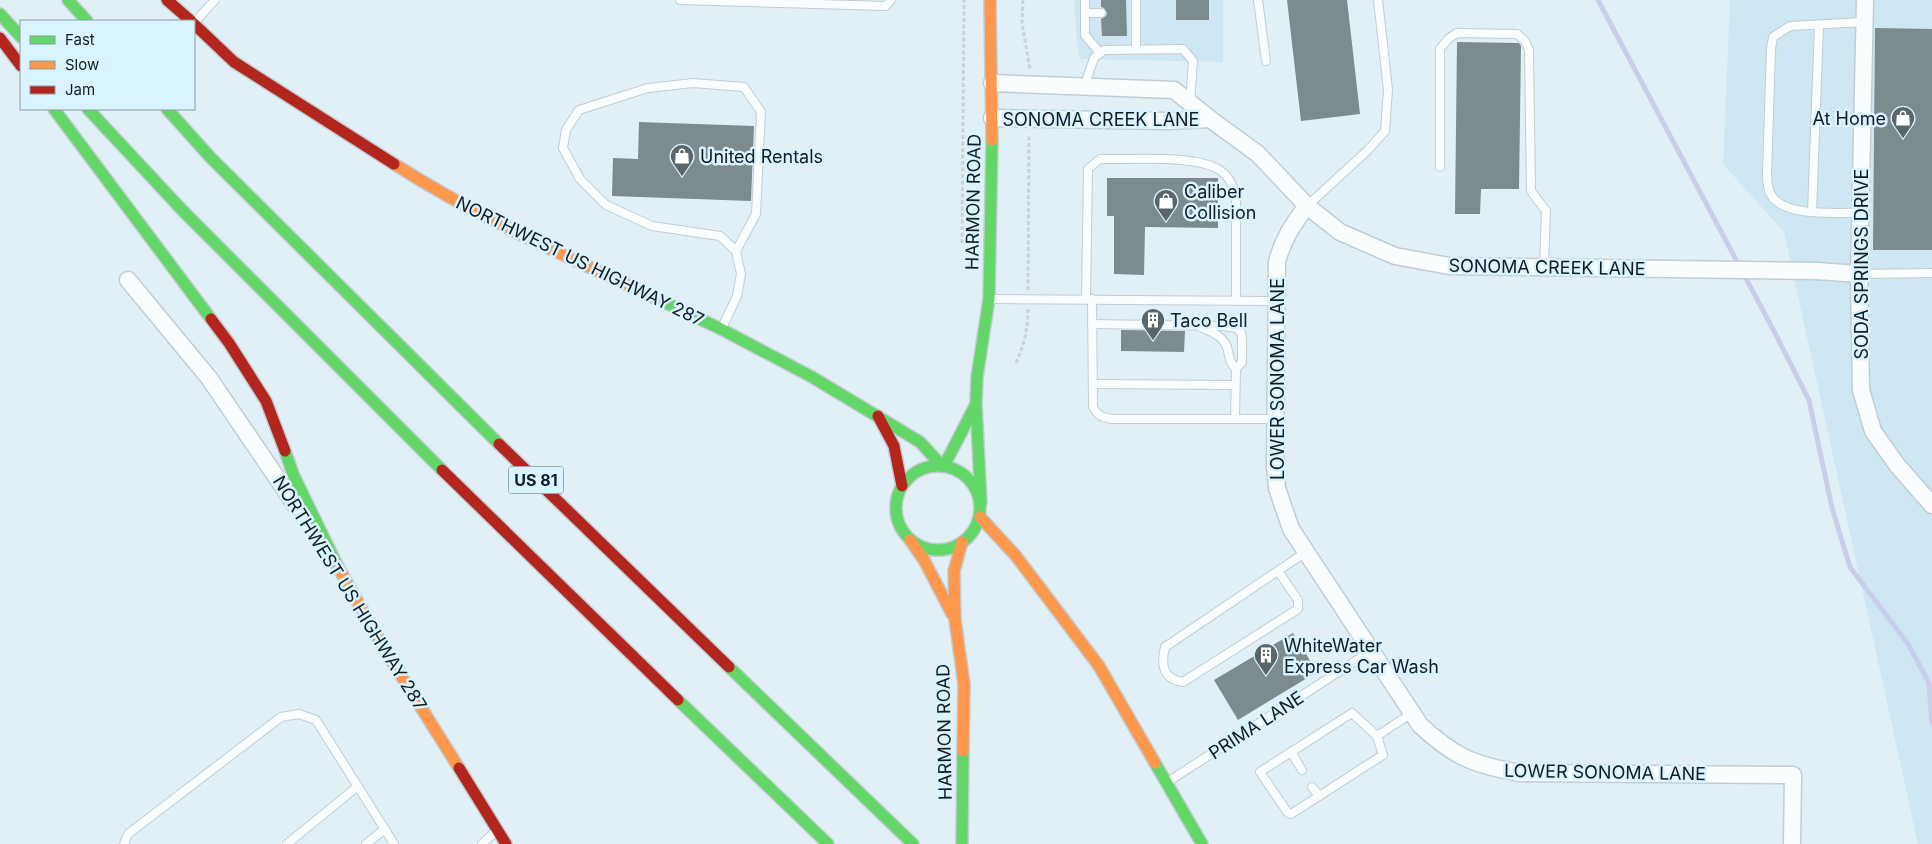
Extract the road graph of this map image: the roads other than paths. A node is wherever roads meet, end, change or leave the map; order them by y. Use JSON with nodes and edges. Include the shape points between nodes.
{"nodes":[{"id":1,"x":68,"y":0,"type":"edge"},
{"id":2,"x":167,"y":0,"type":"edge"},
{"id":3,"x":215,"y":0,"type":"edge"},
{"id":4,"x":680,"y":0,"type":"edge"},
{"id":5,"x":891,"y":0,"type":"edge"},
{"id":6,"x":990,"y":0,"type":"edge"},
{"id":7,"x":1085,"y":0,"type":"edge"},
{"id":8,"x":1136,"y":0,"type":"edge"},
{"id":9,"x":1258,"y":0,"type":"edge"},
{"id":10,"x":1378,"y":0,"type":"edge"},
{"id":11,"x":1865,"y":0,"type":"edge"},
{"id":12,"x":1085,"y":13,"type":"junction"},
{"id":13,"x":1101,"y":13,"type":"dead end"},
{"id":14,"x":1136,"y":13,"type":"junction"},
{"id":15,"x":0,"y":14,"type":"edge"},
{"id":16,"x":1127,"y":14,"type":"dead end"},
{"id":17,"x":86,"y":20,"type":"edge"},
{"id":18,"x":190,"y":20,"type":"edge"},
{"id":19,"x":195,"y":21,"type":"edge"},
{"id":20,"x":1864,"y":22,"type":"junction"},
{"id":21,"x":195,"y":25,"type":"edge"},
{"id":22,"x":1819,"y":25,"type":"junction"},
{"id":23,"x":20,"y":36,"type":"edge"},
{"id":24,"x":0,"y":38,"type":"edge"},
{"id":25,"x":1136,"y":49,"type":"junction"},
{"id":26,"x":1100,"y":53,"type":"junction"},
{"id":27,"x":1266,"y":61,"type":"dead end"},
{"id":28,"x":20,"y":65,"type":"edge"},
{"id":29,"x":992,"y":83,"type":"junction"},
{"id":30,"x":1084,"y":87,"type":"junction"},
{"id":31,"x":1190,"y":104,"type":"junction"},
{"id":32,"x":55,"y":110,"type":"edge"},
{"id":33,"x":89,"y":110,"type":"edge"},
{"id":34,"x":167,"y":110,"type":"edge"},
{"id":35,"x":992,"y":118,"type":"junction"},
{"id":36,"x":1210,"y":120,"type":"junction"},
{"id":37,"x":1440,"y":167,"type":"dead end"},
{"id":38,"x":1307,"y":206,"type":"junction"},
{"id":39,"x":1812,"y":212,"type":"junction"},
{"id":40,"x":1860,"y":213,"type":"junction"},
{"id":41,"x":736,"y":251,"type":"junction"},
{"id":42,"x":1544,"y":267,"type":"junction"},
{"id":43,"x":1932,"y":273,"type":"edge"},
{"id":44,"x":1859,"y":274,"type":"junction"},
{"id":45,"x":128,"y":280,"type":"dead end"},
{"id":46,"x":989,"y":299,"type":"junction"},
{"id":47,"x":1089,"y":299,"type":"junction"},
{"id":48,"x":1236,"y":300,"type":"junction"},
{"id":49,"x":1277,"y":300,"type":"junction"},
{"id":50,"x":1092,"y":324,"type":"junction"},
{"id":51,"x":1196,"y":325,"type":"junction"},
{"id":52,"x":721,"y":329,"type":"junction"},
{"id":53,"x":1236,"y":369,"type":"junction"},
{"id":54,"x":1093,"y":384,"type":"junction"},
{"id":55,"x":1236,"y":385,"type":"junction"},
{"id":56,"x":976,"y":404,"type":"junction"},
{"id":57,"x":877,"y":415,"type":"junction"},
{"id":58,"x":1235,"y":419,"type":"junction"},
{"id":59,"x":1276,"y":419,"type":"junction"},
{"id":60,"x":943,"y":466,"type":"junction"},
{"id":61,"x":902,"y":486,"type":"junction"},
{"id":62,"x":980,"y":503,"type":"junction"},
{"id":63,"x":1932,"y":505,"type":"edge"},
{"id":64,"x":980,"y":517,"type":"junction"},
{"id":65,"x":902,"y":529,"type":"junction"},
{"id":66,"x":962,"y":542,"type":"junction"},
{"id":67,"x":1306,"y":552,"type":"junction"},
{"id":68,"x":338,"y":567,"type":"junction"},
{"id":69,"x":1278,"y":572,"type":"junction"},
{"id":70,"x":955,"y":620,"type":"junction"},
{"id":71,"x":1371,"y":651,"type":"junction"},
{"id":72,"x":1412,"y":713,"type":"junction"},
{"id":73,"x":1377,"y":736,"type":"junction"},
{"id":74,"x":1291,"y":752,"type":"junction"},
{"id":75,"x":1302,"y":770,"type":"dead end"},
{"id":76,"x":1166,"y":783,"type":"junction"},
{"id":77,"x":358,"y":786,"type":"junction"},
{"id":78,"x":1312,"y":787,"type":"dead end"},
{"id":79,"x":1318,"y":796,"type":"junction"},
{"id":80,"x":385,"y":829,"type":"junction"},
{"id":81,"x":497,"y":829,"type":"junction"},
{"id":82,"x":124,"y":844,"type":"edge"},
{"id":83,"x":287,"y":844,"type":"edge"},
{"id":84,"x":366,"y":844,"type":"edge"},
{"id":85,"x":394,"y":844,"type":"edge"},
{"id":86,"x":482,"y":844,"type":"edge"},
{"id":87,"x":506,"y":844,"type":"edge"},
{"id":88,"x":828,"y":844,"type":"edge"},
{"id":89,"x":913,"y":844,"type":"edge"},
{"id":90,"x":962,"y":844,"type":"edge"},
{"id":91,"x":1202,"y":844,"type":"edge"},
{"id":92,"x":1792,"y":844,"type":"edge"}],
"edges":[{"from":1,"to":17,"type":"main road"},
{"from":2,"to":18,"type":"main road","name":"NORTHWEST US HIGHWAY 287"},
{"from":3,"to":19,"type":"lane"},
{"from":4,"to":5,"type":"lane","via":[[886,6]]},
{"from":6,"to":29,"type":"main road","name":"HARMON ROAD"},
{"from":7,"to":12,"type":"lane"},
{"from":8,"to":14,"type":"lane"},
{"from":9,"to":27,"type":"lane"},
{"from":10,"to":38,"type":"lane","via":[[1388,90],[1385,131]]},
{"from":11,"to":20,"type":"street","name":"SODA SPRINGS DRIVE"},
{"from":12,"to":13,"type":"lane"},
{"from":12,"to":26,"type":"lane","via":[[1085,35]]},
{"from":14,"to":16,"type":"lane"},
{"from":14,"to":25,"type":"lane"},
{"from":15,"to":23,"type":"main road"},
{"from":20,"to":22,"type":"lane"},
{"from":20,"to":40,"type":"street","name":"SODA SPRINGS DRIVE"},
{"from":21,"to":52,"type":"main road","name":"NORTHWEST US HIGHWAY 287","via":[[234,62],[450,197],[528,239]]},
{"from":22,"to":39,"type":"lane"},
{"from":22,"to":39,"type":"lane","via":[[1790,26],[1773,37],[1771,49],[1768,189],[1774,200]]},
{"from":24,"to":28,"type":"main road"},
{"from":25,"to":26,"type":"lane","via":[[1104,50]]},
{"from":25,"to":31,"type":"lane","via":[[1183,50],[1194,60]]},
{"from":26,"to":30,"type":"lane","via":[[1094,58]]},
{"from":29,"to":30,"type":"street","name":"SONOMA CREEK LANE"},
{"from":29,"to":35,"type":"main road","name":"HARMON ROAD"},
{"from":30,"to":31,"type":"street","name":"SONOMA CREEK LANE","via":[[1174,90]]},
{"from":31,"to":36,"type":"street","name":"SONOMA CREEK LANE"},
{"from":32,"to":68,"type":"main road","via":[[251,376],[266,401],[294,474]]},
{"from":33,"to":88,"type":"main road","via":[[183,211],[496,526]]},
{"from":34,"to":89,"type":"main road","number":"US 81","via":[[464,410]]},
{"from":35,"to":36,"type":"street","name":"SONOMA CREEK LANE"},
{"from":35,"to":46,"type":"main road","name":"HARMON ROAD"},
{"from":36,"to":38,"type":"street","name":"SONOMA CREEK LANE","via":[[1258,154]]},
{"from":37,"to":42,"type":"lane","via":[[1440,49],[1457,33],[1517,34],[1529,50],[1530,191],[1546,212]]},
{"from":38,"to":42,"type":"street","name":"SONOMA CREEK LANE","via":[[1340,232],[1395,256],[1449,266]]},
{"from":38,"to":49,"type":"street","name":"LOWER SONOMA LANE","via":[[1289,229],[1281,247]]},
{"from":39,"to":40,"type":"lane"},
{"from":40,"to":44,"type":"street","name":"SODA SPRINGS DRIVE"},
{"from":41,"to":41,"type":"lane","via":[[720,236],[652,226],[606,205],[580,179],[563,148],[566,130],[579,110],[648,88],[693,83],[744,87],[761,112],[756,214]]},
{"from":41,"to":52,"type":"lane","via":[[741,274],[737,296]]},
{"from":42,"to":44,"type":"street","name":"SONOMA CREEK LANE"},
{"from":43,"to":44,"type":"lane","name":"SONOMA CREEK LANE"},
{"from":44,"to":63,"type":"street","name":"SODA SPRINGS DRIVE","via":[[1860,390],[1873,431]]},
{"from":45,"to":68,"type":"street","name":"NORTHWEST US HIGHWAY 287","via":[[209,378]]},
{"from":46,"to":47,"type":"lane"},
{"from":46,"to":56,"type":"main road","name":"HARMON ROAD"},
{"from":47,"to":48,"type":"lane"},
{"from":47,"to":48,"type":"lane","via":[[1088,169],[1100,159],[1193,160],[1222,172],[1231,182],[1236,197]]},
{"from":47,"to":50,"type":"lane"},
{"from":48,"to":49,"type":"lane"},
{"from":49,"to":59,"type":"street","name":"LOWER SONOMA LANE"},
{"from":50,"to":51,"type":"lane"},
{"from":50,"to":54,"type":"lane"},
{"from":51,"to":53,"type":"lane","via":[[1223,340],[1229,362]]},
{"from":51,"to":53,"type":"lane","via":[[1232,327],[1241,332],[1242,362]]},
{"from":52,"to":57,"type":"main road","name":"NORTHWEST US HIGHWAY 287"},
{"from":53,"to":55,"type":"lane"},
{"from":54,"to":55,"type":"lane"},
{"from":54,"to":58,"type":"lane","via":[[1096,413],[1112,419]]},
{"from":55,"to":58,"type":"lane"},
{"from":56,"to":60,"type":"main road","name":"HARMON ROAD"},
{"from":56,"to":62,"type":"main road","name":"HARMON ROAD"},
{"from":57,"to":60,"type":"main road","name":"NORTHWEST US HIGHWAY 287","via":[[920,442]]},
{"from":57,"to":61,"type":"main road","via":[[894,446]]},
{"from":58,"to":59,"type":"lane"},
{"from":59,"to":67,"type":"street","name":"LOWER SONOMA LANE","via":[[1277,488],[1291,529]]},
{"from":60,"to":61,"type":"main road","via":[[926,467],[912,474]]},
{"from":60,"to":62,"type":"main road","via":[[958,470],[969,478],[977,489]]},
{"from":61,"to":65,"type":"main road","via":[[897,500],[897,516]]},
{"from":62,"to":64,"type":"main road"},
{"from":64,"to":66,"type":"main road","via":[[976,527]]},
{"from":64,"to":76,"type":"main road","via":[[1016,556],[1099,666]]},
{"from":65,"to":66,"type":"main road","via":[[909,538],[929,549],[946,549]]},
{"from":65,"to":70,"type":"main road","name":"HARMON ROAD","via":[[924,560]]},
{"from":66,"to":70,"type":"main road","name":"HARMON ROAD","via":[[954,572]]},
{"from":67,"to":69,"type":"lane"},
{"from":67,"to":71,"type":"street","name":"LOWER SONOMA LANE"},
{"from":68,"to":81,"type":"main road","name":"NORTHWEST US HIGHWAY 287","via":[[380,642]]},
{"from":69,"to":69,"type":"lane","via":[[1165,647],[1166,673],[1173,680],[1183,682],[1298,609],[1298,600]]},
{"from":70,"to":90,"type":"main road","name":"HARMON ROAD","via":[[964,699]]},
{"from":71,"to":72,"type":"street","name":"LOWER SONOMA LANE"},
{"from":71,"to":76,"type":"lane","name":"PRIMA LANE"},
{"from":72,"to":73,"type":"lane"},
{"from":72,"to":92,"type":"street","name":"LOWER SONOMA LANE","via":[[1440,744],[1466,760],[1511,772],[1793,775]]},
{"from":73,"to":74,"type":"lane","via":[[1352,713]]},
{"from":73,"to":79,"type":"lane","via":[[1383,755]]},
{"from":74,"to":75,"type":"lane"},
{"from":74,"to":79,"type":"lane","via":[[1260,772],[1291,814]]},
{"from":76,"to":91,"type":"main road"},
{"from":77,"to":80,"type":"lane"},
{"from":77,"to":82,"type":"lane","via":[[316,720],[299,714],[281,717],[128,834]]},
{"from":77,"to":83,"type":"lane"},
{"from":78,"to":79,"type":"lane"},
{"from":80,"to":84,"type":"lane"},
{"from":80,"to":85,"type":"lane"},
{"from":81,"to":86,"type":"lane"},
{"from":81,"to":87,"type":"main road","name":"NORTHWEST US HIGHWAY 287"}]}
